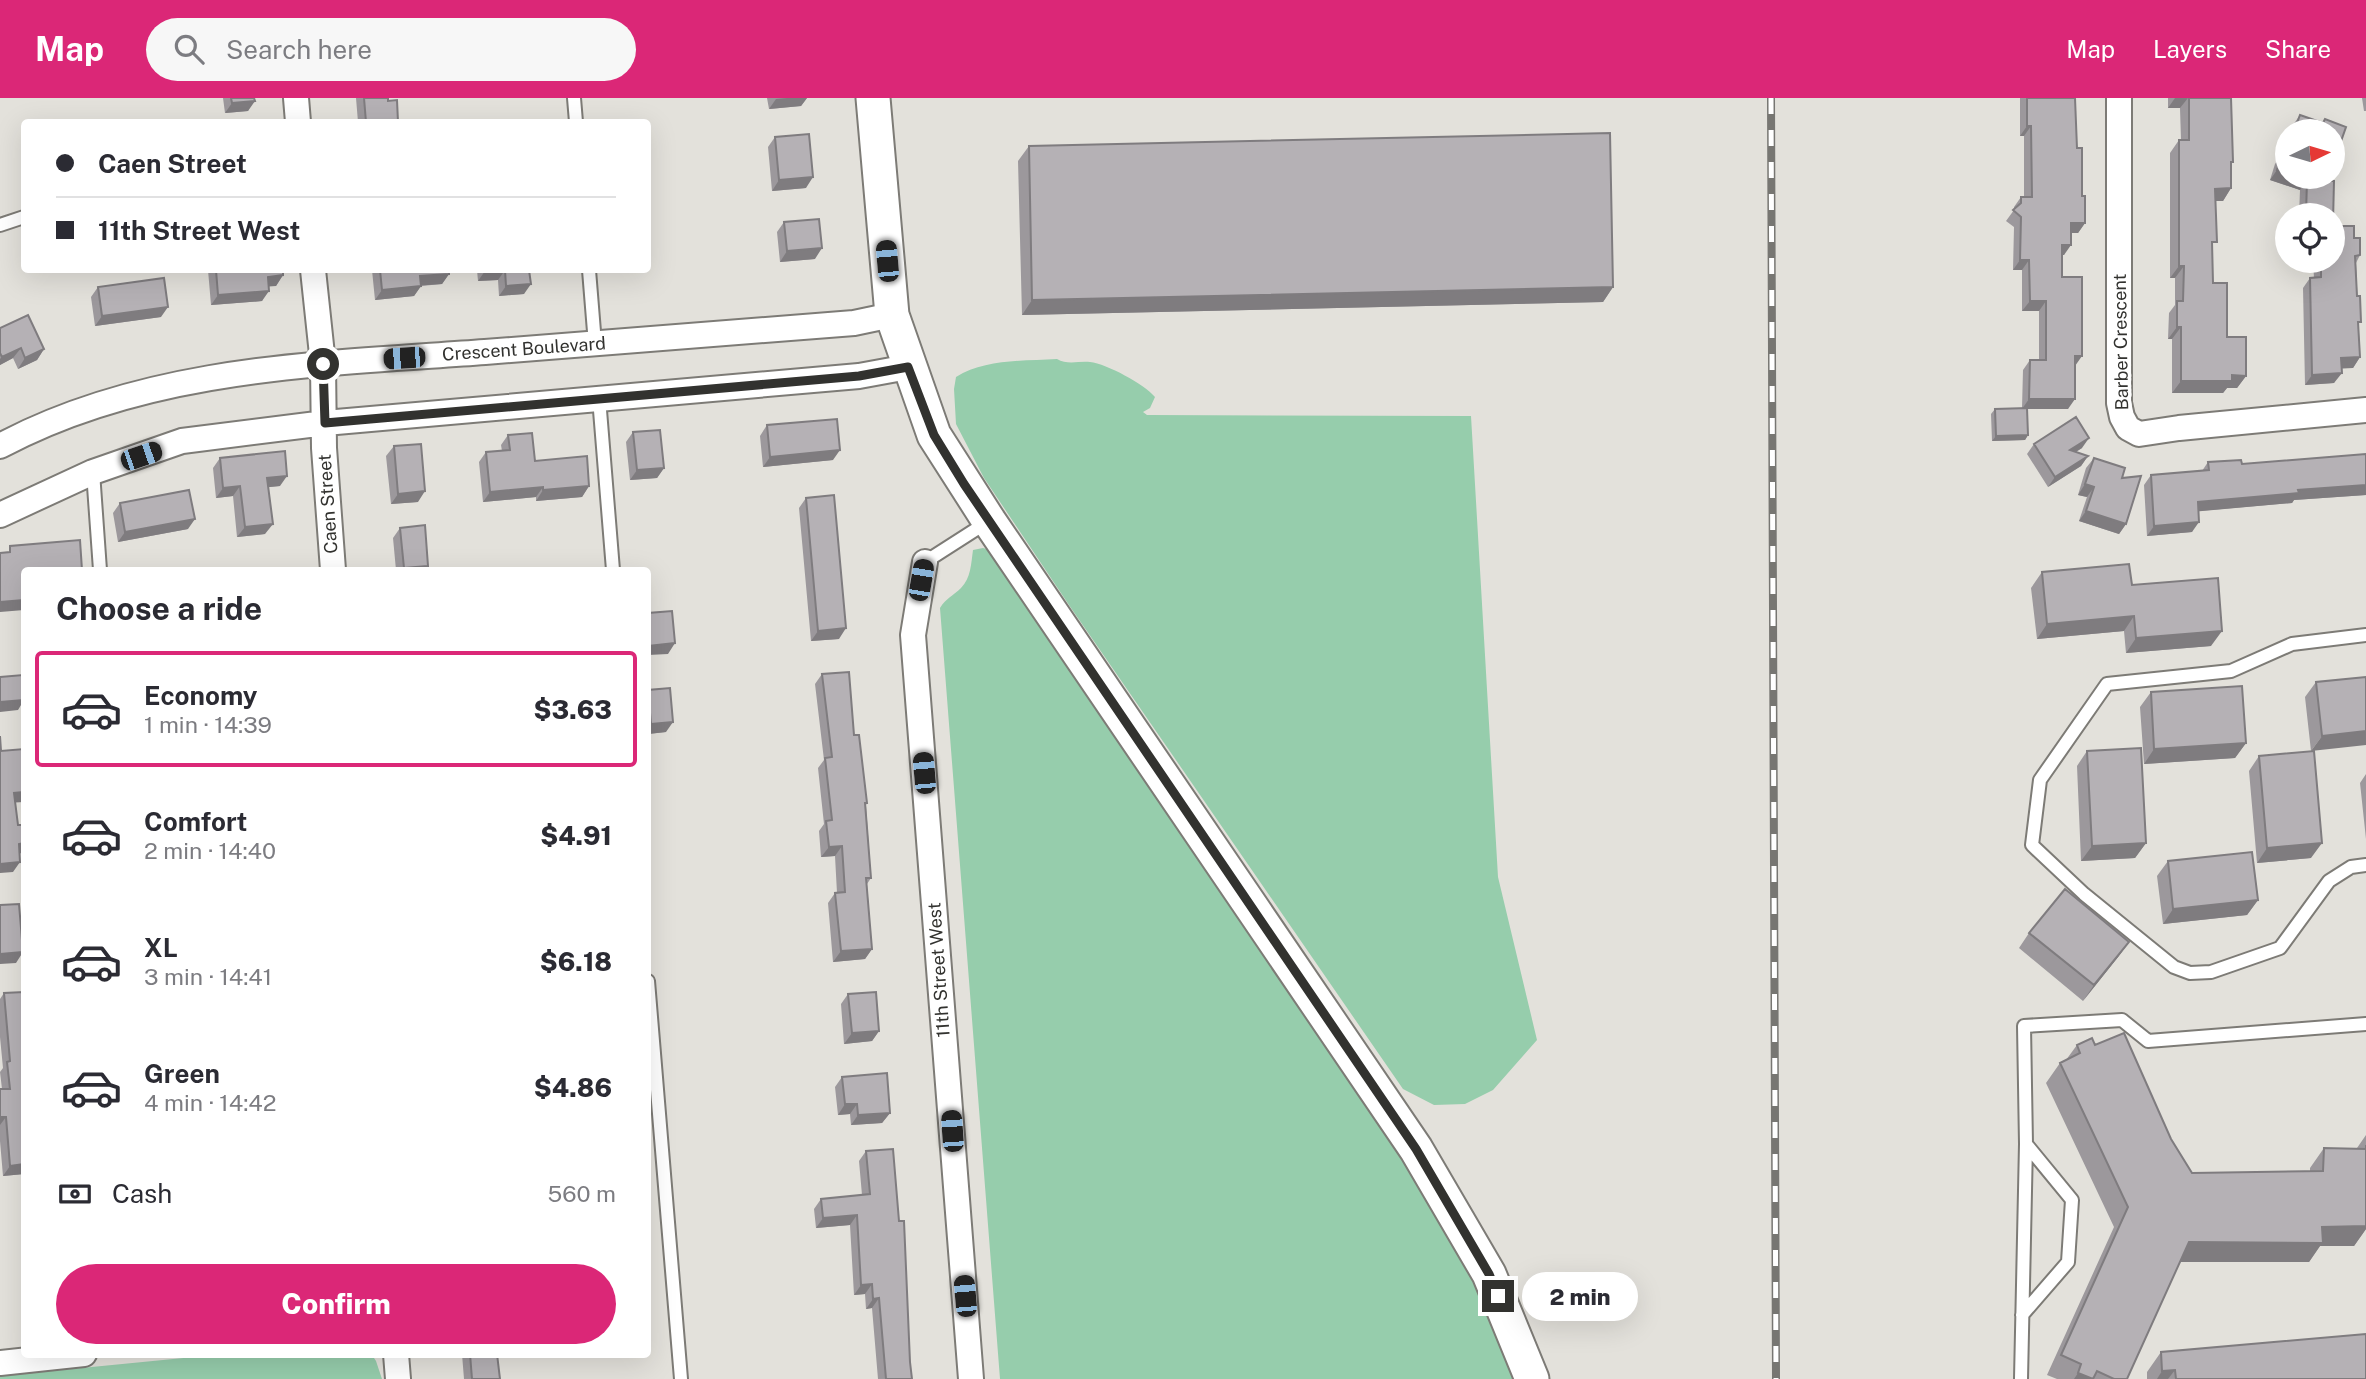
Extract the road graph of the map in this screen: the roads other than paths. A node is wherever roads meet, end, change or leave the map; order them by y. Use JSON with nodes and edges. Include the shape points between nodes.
{"nodes":[{"id":1,"x":296,"y":98,"type":"edge"},
{"id":2,"x":574,"y":98,"type":"edge"},
{"id":3,"x":873,"y":98,"type":"edge"},
{"id":4,"x":2119,"y":98,"type":"edge"},
{"id":5,"x":298,"y":119,"type":"edge"},
{"id":6,"x":576,"y":119,"type":"edge"},
{"id":7,"x":21,"y":218,"type":"edge"},
{"id":8,"x":0,"y":225,"type":"edge"},
{"id":9,"x":313,"y":273,"type":"edge"},
{"id":10,"x":589,"y":273,"type":"edge"},
{"id":11,"x":891,"y":316,"type":"junction"},
{"id":12,"x":595,"y":344,"type":"junction"},
{"id":13,"x":323,"y":364,"type":"junction"},
{"id":14,"x":908,"y":367,"type":"junction"},
{"id":15,"x":599,"y":398,"type":"junction"},
{"id":16,"x":2366,"y":410,"type":"edge"},
{"id":17,"x":325,"y":423,"type":"junction"},
{"id":18,"x":0,"y":446,"type":"edge"},
{"id":19,"x":93,"y":472,"type":"junction"},
{"id":20,"x":0,"y":515,"type":"edge"},
{"id":21,"x":989,"y":521,"type":"junction"},
{"id":22,"x":925,"y":562,"type":"joint"},
{"id":23,"x":100,"y":567,"type":"edge"},
{"id":24,"x":333,"y":567,"type":"edge"},
{"id":25,"x":613,"y":567,"type":"edge"},
{"id":26,"x":2366,"y":635,"type":"edge"},
{"id":27,"x":2366,"y":865,"type":"edge"},
{"id":28,"x":651,"y":1017,"type":"edge"},
{"id":29,"x":2366,"y":1024,"type":"edge"},
{"id":30,"x":2026,"y":1144,"type":"junction"},
{"id":31,"x":2022,"y":1315,"type":"junction"},
{"id":32,"x":47,"y":1358,"type":"edge"},
{"id":33,"x":396,"y":1358,"type":"edge"},
{"id":34,"x":0,"y":1363,"type":"edge"},
{"id":35,"x":398,"y":1379,"type":"edge"},
{"id":36,"x":681,"y":1379,"type":"edge"},
{"id":37,"x":971,"y":1379,"type":"edge"},
{"id":38,"x":1532,"y":1379,"type":"edge"},
{"id":39,"x":2021,"y":1379,"type":"edge"}],
"edges":[{"from":1,"to":5,"type":"street"},
{"from":2,"to":6,"type":"lane"},
{"from":3,"to":11,"type":"main road"},
{"from":4,"to":16,"type":"street","name":"Barber Crescent","via":[[2119,403],[2128,428],[2140,434]]},
{"from":7,"to":8,"type":"lane"},
{"from":9,"to":13,"type":"street","name":"Caen Street"},
{"from":10,"to":12,"type":"lane"},
{"from":11,"to":12,"type":"street","name":"Crescent Boulevard"},
{"from":11,"to":14,"type":"main road"},
{"from":12,"to":13,"type":"street","name":"Crescent Boulevard"},
{"from":13,"to":17,"type":"street","name":"Caen Street"},
{"from":13,"to":18,"type":"street","name":"Crescent Boulevard","via":[[159,387],[107,401]]},
{"from":14,"to":15,"type":"street","via":[[859,376]]},
{"from":14,"to":21,"type":"main road","via":[[934,435]]},
{"from":15,"to":17,"type":"street"},
{"from":15,"to":25,"type":"lane"},
{"from":17,"to":19,"type":"street","via":[[182,442]]},
{"from":17,"to":24,"type":"street","name":"Caen Street"},
{"from":19,"to":20,"type":"street"},
{"from":19,"to":23,"type":"lane"},
{"from":21,"to":22,"type":"lane"},
{"from":21,"to":38,"type":"main road","via":[[1416,1149],[1489,1274]]},
{"from":22,"to":37,"type":"street","name":"11th Street West","via":[[913,635]]},
{"from":26,"to":27,"type":"lane","via":[[2292,644],[2231,671],[2107,684],[2040,780],[2032,845],[2174,967],[2190,973],[2211,972],[2280,948],[2329,881],[2351,867]]},
{"from":28,"to":36,"type":"lane"},
{"from":29,"to":30,"type":"lane","via":[[2148,1041],[2122,1020],[2024,1026]]},
{"from":30,"to":31,"type":"lane"},
{"from":30,"to":31,"type":"lane","via":[[2072,1199],[2068,1262]]},
{"from":31,"to":39,"type":"lane"},
{"from":32,"to":34,"type":"street"},
{"from":33,"to":35,"type":"street"}]}
